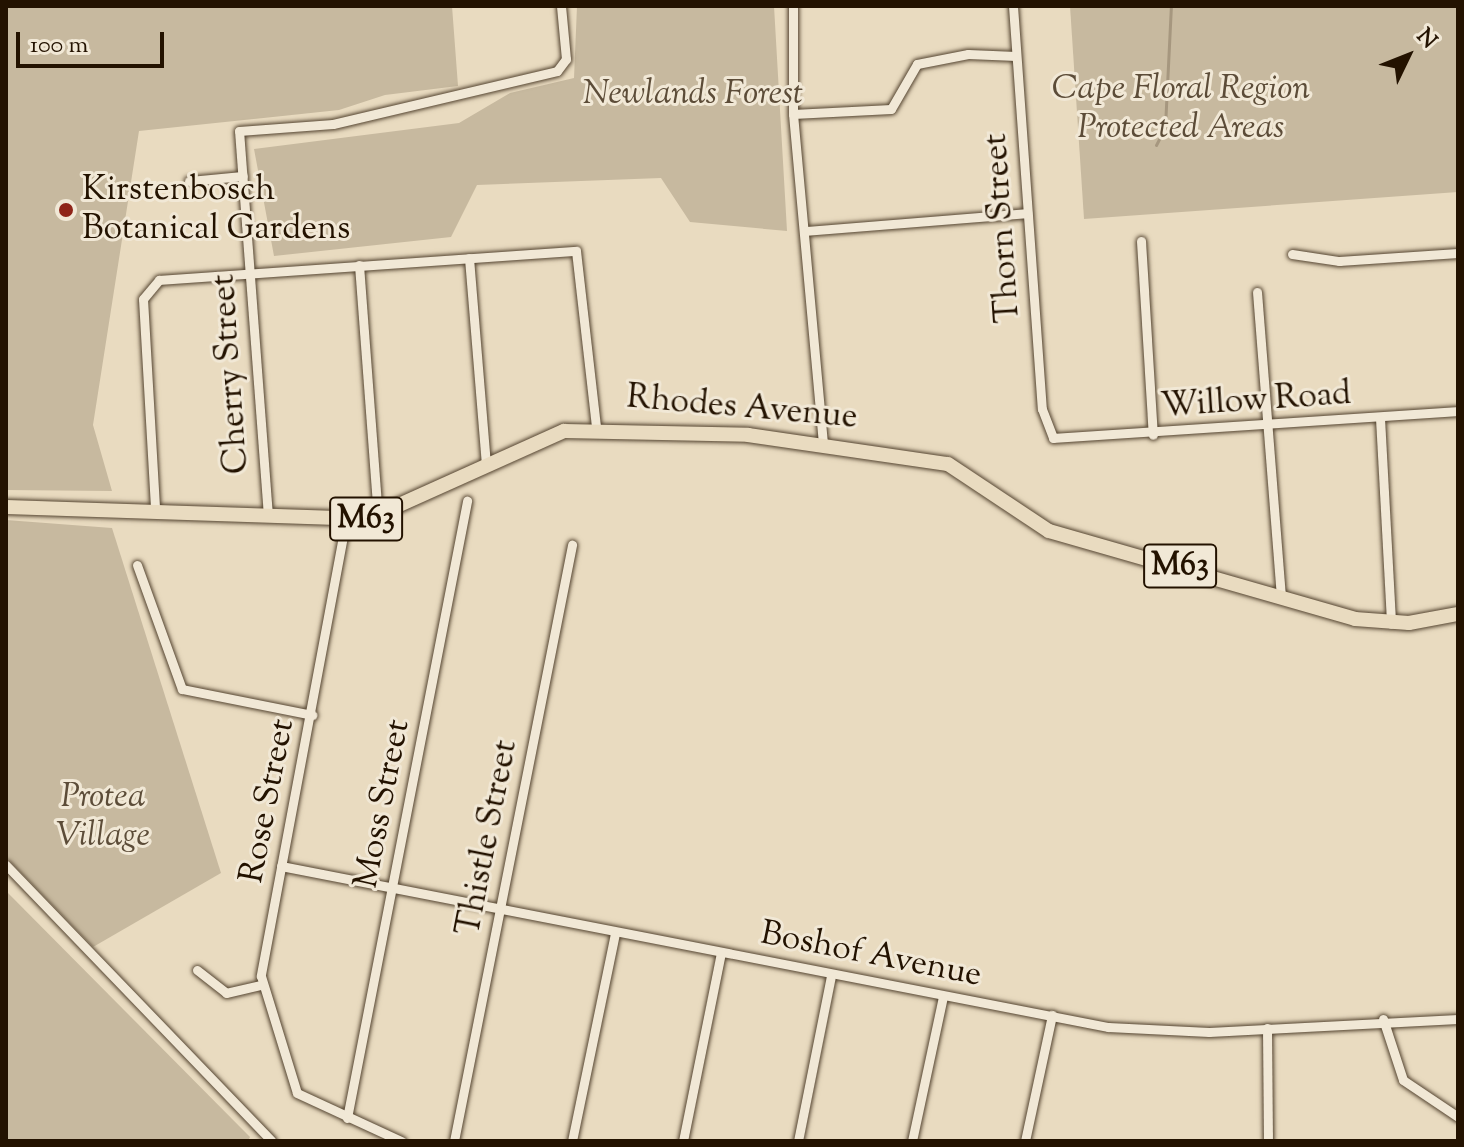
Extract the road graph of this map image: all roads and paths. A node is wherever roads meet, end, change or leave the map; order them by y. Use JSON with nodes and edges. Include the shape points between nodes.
{"nodes":[{"id":1,"x":561,"y":6,"type":"edge"},
{"id":2,"x":792,"y":6,"type":"edge"},
{"id":3,"x":1013,"y":6,"type":"edge"},
{"id":4,"x":1016,"y":56,"type":"junction"},
{"id":5,"x":793,"y":114,"type":"junction"},
{"id":6,"x":243,"y":176,"type":"junction"},
{"id":7,"x":189,"y":181,"type":"dead end"},
{"id":8,"x":1027,"y":213,"type":"junction"},
{"id":9,"x":805,"y":231,"type":"junction"},
{"id":10,"x":1141,"y":241,"type":"dead end"},
{"id":11,"x":1458,"y":253,"type":"edge"},
{"id":12,"x":1292,"y":254,"type":"dead end"},
{"id":13,"x":469,"y":258,"type":"junction"},
{"id":14,"x":359,"y":265,"type":"junction"},
{"id":15,"x":249,"y":272,"type":"junction"},
{"id":16,"x":1257,"y":292,"type":"dead end"},
{"id":17,"x":1458,"y":411,"type":"edge"},
{"id":18,"x":1380,"y":418,"type":"junction"},
{"id":19,"x":596,"y":426,"type":"junction"},
{"id":20,"x":1265,"y":426,"type":"junction"},
{"id":21,"x":1153,"y":435,"type":"junction"},
{"id":22,"x":1058,"y":441,"type":"joint"},
{"id":23,"x":823,"y":442,"type":"junction"},
{"id":24,"x":486,"y":466,"type":"junction"},
{"id":25,"x":467,"y":501,"type":"dead end"},
{"id":26,"x":6,"y":507,"type":"edge"},
{"id":27,"x":155,"y":507,"type":"junction"},
{"id":28,"x":268,"y":516,"type":"junction"},
{"id":29,"x":378,"y":517,"type":"junction"},
{"id":30,"x":346,"y":520,"type":"junction"},
{"id":31,"x":572,"y":545,"type":"dead end"},
{"id":32,"x":137,"y":565,"type":"dead end"},
{"id":33,"x":1281,"y":595,"type":"junction"},
{"id":34,"x":1458,"y":614,"type":"edge"},
{"id":35,"x":1391,"y":624,"type":"junction"},
{"id":36,"x":312,"y":715,"type":"junction"},
{"id":37,"x":6,"y":865,"type":"edge"},
{"id":38,"x":281,"y":866,"type":"junction"},
{"id":39,"x":393,"y":887,"type":"junction"},
{"id":40,"x":501,"y":908,"type":"junction"},
{"id":41,"x":615,"y":933,"type":"junction"},
{"id":42,"x":721,"y":953,"type":"junction"},
{"id":43,"x":197,"y":970,"type":"dead end"},
{"id":44,"x":831,"y":976,"type":"junction"},
{"id":45,"x":262,"y":985,"type":"junction"},
{"id":46,"x":943,"y":997,"type":"junction"},
{"id":47,"x":1052,"y":1015,"type":"junction"},
{"id":48,"x":1383,"y":1019,"type":"junction"},
{"id":49,"x":1458,"y":1019,"type":"edge"},
{"id":50,"x":1267,"y":1028,"type":"junction"},
{"id":51,"x":1458,"y":1117,"type":"edge"},
{"id":52,"x":347,"y":1118,"type":"junction"},
{"id":53,"x":1268,"y":1139,"type":"edge"},
{"id":54,"x":272,"y":1141,"type":"edge"},
{"id":55,"x":401,"y":1141,"type":"edge"},
{"id":56,"x":454,"y":1141,"type":"edge"},
{"id":57,"x":572,"y":1141,"type":"edge"},
{"id":58,"x":683,"y":1141,"type":"edge"},
{"id":59,"x":798,"y":1141,"type":"edge"},
{"id":60,"x":912,"y":1141,"type":"edge"},
{"id":61,"x":1025,"y":1141,"type":"edge"}],
"edges":[{"from":1,"to":6,"type":"street","name":"Cherry Street","via":[[566,59],[557,71],[333,124],[239,131]]},
{"from":2,"to":5,"type":"street"},
{"from":3,"to":4,"type":"street","name":"Thorn Street"},
{"from":4,"to":5,"type":"street","via":[[968,54],[917,64],[891,109]]},
{"from":4,"to":8,"type":"street","name":"Thorn Street"},
{"from":5,"to":9,"type":"street"},
{"from":6,"to":7,"type":"street"},
{"from":6,"to":15,"type":"street","name":"Cherry Street"},
{"from":8,"to":9,"type":"street"},
{"from":8,"to":22,"type":"street","name":"Thorn Street","via":[[1042,409]]},
{"from":9,"to":23,"type":"street"},
{"from":10,"to":21,"type":"street"},
{"from":11,"to":12,"type":"street","via":[[1339,261]]},
{"from":13,"to":14,"type":"street"},
{"from":13,"to":19,"type":"street","via":[[573,250],[581,258]]},
{"from":13,"to":24,"type":"street"},
{"from":14,"to":15,"type":"street"},
{"from":14,"to":29,"type":"street"},
{"from":15,"to":27,"type":"street","via":[[149,286],[145,343]]},
{"from":15,"to":28,"type":"street","name":"Cherry Street"},
{"from":16,"to":20,"type":"street"},
{"from":17,"to":18,"type":"street","name":"Willow Road"},
{"from":18,"to":20,"type":"street","name":"Willow Road"},
{"from":18,"to":35,"type":"street"},
{"from":19,"to":23,"type":"main road","name":"Rhodes Avenue","number":"M63"},
{"from":19,"to":24,"type":"main road","name":"Rhodes Avenue","number":"M63","via":[[551,434]]},
{"from":20,"to":21,"type":"street","name":"Willow Road"},
{"from":20,"to":33,"type":"street"},
{"from":21,"to":22,"type":"street","name":"Willow Road"},
{"from":23,"to":33,"type":"main road","name":"Rhodes Avenue","number":"M63","via":[[948,464],[1049,531]]},
{"from":24,"to":29,"type":"main road","name":"Rhodes Avenue","number":"M63"},
{"from":25,"to":39,"type":"street","name":"Moss Street"},
{"from":26,"to":27,"type":"main road","name":"Rhodes Avenue","number":"M63"},
{"from":27,"to":28,"type":"main road","name":"Rhodes Avenue","number":"M63"},
{"from":28,"to":30,"type":"main road","name":"Rhodes Avenue","number":"M63"},
{"from":29,"to":30,"type":"main road","name":"Rhodes Avenue","number":"M63"},
{"from":30,"to":36,"type":"street","name":"Rose Street"},
{"from":31,"to":40,"type":"street","name":"Thistle Street"},
{"from":32,"to":36,"type":"street","via":[[182,689]]},
{"from":33,"to":35,"type":"main road","name":"Rhodes Avenue","number":"M63"},
{"from":34,"to":35,"type":"main road","name":"Rhodes Avenue","number":"M63"},
{"from":36,"to":38,"type":"street","name":"Rose Street"},
{"from":37,"to":54,"type":"street"},
{"from":38,"to":39,"type":"street","name":"Boshof Avenue"},
{"from":38,"to":45,"type":"street","name":"Rose Street"},
{"from":39,"to":40,"type":"street","name":"Boshof Avenue"},
{"from":39,"to":52,"type":"street","name":"Moss Street"},
{"from":40,"to":41,"type":"street","name":"Boshof Avenue"},
{"from":40,"to":56,"type":"street","name":"Thistle Street"},
{"from":41,"to":42,"type":"street","name":"Boshof Avenue"},
{"from":41,"to":57,"type":"street"},
{"from":42,"to":44,"type":"street","name":"Boshof Avenue"},
{"from":42,"to":58,"type":"street"},
{"from":43,"to":45,"type":"street","via":[[226,993]]},
{"from":44,"to":46,"type":"street","name":"Boshof Avenue"},
{"from":44,"to":59,"type":"street"},
{"from":45,"to":52,"type":"street","name":"Rose Street","via":[[294,1090]]},
{"from":46,"to":47,"type":"street","name":"Boshof Avenue"},
{"from":46,"to":60,"type":"street"},
{"from":47,"to":50,"type":"street","name":"Boshof Avenue","via":[[1116,1028]]},
{"from":47,"to":61,"type":"street"},
{"from":48,"to":49,"type":"street","name":"Boshof Avenue"},
{"from":48,"to":50,"type":"street","name":"Boshof Avenue"},
{"from":48,"to":51,"type":"street","via":[[1403,1080]]},
{"from":50,"to":53,"type":"street"},
{"from":52,"to":55,"type":"street"}]}
